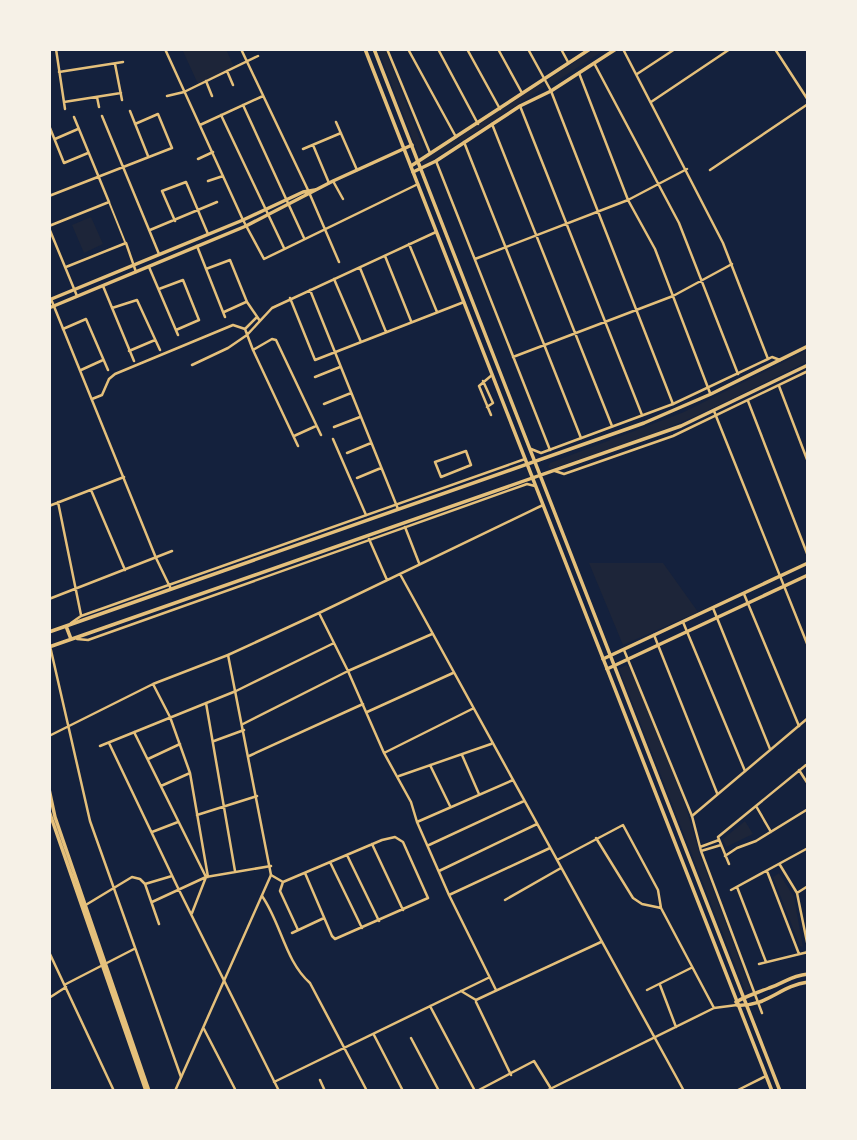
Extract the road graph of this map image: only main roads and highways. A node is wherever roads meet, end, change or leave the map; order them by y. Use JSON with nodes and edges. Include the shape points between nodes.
{"nodes":[{"id":1,"x":365,"y":49,"type":"edge"},
{"id":2,"x":374,"y":49,"type":"edge"},
{"id":3,"x":590,"y":49,"type":"edge"},
{"id":4,"x":616,"y":49,"type":"edge"},
{"id":5,"x":412,"y":145,"type":"junction"},
{"id":6,"x":404,"y":149,"type":"junction"},
{"id":7,"x":418,"y":162,"type":"junction"},
{"id":8,"x":411,"y":166,"type":"junction"},
{"id":9,"x":421,"y":170,"type":"junction"},
{"id":10,"x":413,"y":172,"type":"junction"},
{"id":11,"x":309,"y":192,"type":"junction"},
{"id":12,"x":50,"y":298,"type":"edge"},
{"id":13,"x":51,"y":307,"type":"edge"},
{"id":14,"x":808,"y":346,"type":"edge"},
{"id":15,"x":808,"y":365,"type":"edge"},
{"id":16,"x":535,"y":463,"type":"junction"},
{"id":17,"x":527,"y":465,"type":"junction"},
{"id":18,"x":541,"y":476,"type":"junction"},
{"id":19,"x":533,"y":479,"type":"junction"},
{"id":20,"x":808,"y":563,"type":"edge"},
{"id":21,"x":808,"y":575,"type":"edge"},
{"id":22,"x":68,"y":625,"type":"junction"},
{"id":23,"x":49,"y":632,"type":"edge"},
{"id":24,"x":72,"y":639,"type":"junction"},
{"id":25,"x":50,"y":646,"type":"edge"},
{"id":26,"x":610,"y":656,"type":"junction"},
{"id":27,"x":603,"y":659,"type":"junction"},
{"id":28,"x":614,"y":666,"type":"junction"},
{"id":29,"x":607,"y":669,"type":"junction"},
{"id":30,"x":49,"y":789,"type":"edge"},
{"id":31,"x":49,"y":811,"type":"edge"},
{"id":32,"x":52,"y":820,"type":"edge"},
{"id":33,"x":808,"y":974,"type":"edge"},
{"id":34,"x":808,"y":982,"type":"edge"},
{"id":35,"x":743,"y":998,"type":"junction"},
{"id":36,"x":735,"y":1004,"type":"junction"},
{"id":37,"x":747,"y":1005,"type":"junction"},
{"id":38,"x":148,"y":1091,"type":"edge"},
{"id":39,"x":772,"y":1091,"type":"edge"},
{"id":40,"x":780,"y":1091,"type":"edge"}],
"edges":[{"from":1,"to":6,"type":"main road"},
{"from":2,"to":5,"type":"main road"},
{"from":3,"to":7,"type":"main road"},
{"from":4,"to":9,"type":"main road"},
{"from":5,"to":6,"type":"main road"},
{"from":5,"to":7,"type":"main road"},
{"from":6,"to":8,"type":"main road"},
{"from":6,"to":11,"type":"main road"},
{"from":7,"to":8,"type":"main road"},
{"from":7,"to":9,"type":"main road"},
{"from":8,"to":10,"type":"main road"},
{"from":9,"to":10,"type":"main road"},
{"from":9,"to":16,"type":"main road"},
{"from":10,"to":17,"type":"main road"},
{"from":11,"to":12,"type":"main road"},
{"from":11,"to":13,"type":"main road","via":[[246,226]]},
{"from":14,"to":16,"type":"main road","via":[[644,423]]},
{"from":15,"to":18,"type":"main road","via":[[715,413]]},
{"from":16,"to":17,"type":"main road"},
{"from":16,"to":18,"type":"main road"},
{"from":17,"to":19,"type":"main road"},
{"from":17,"to":22,"type":"main road"},
{"from":18,"to":19,"type":"main road"},
{"from":18,"to":26,"type":"main road"},
{"from":19,"to":24,"type":"main road"},
{"from":19,"to":27,"type":"main road"},
{"from":20,"to":26,"type":"main road"},
{"from":21,"to":28,"type":"main road"},
{"from":22,"to":23,"type":"main road"},
{"from":22,"to":24,"type":"main road"},
{"from":24,"to":25,"type":"main road"},
{"from":26,"to":27,"type":"main road"},
{"from":26,"to":28,"type":"main road"},
{"from":27,"to":29,"type":"main road"},
{"from":28,"to":29,"type":"main road"},
{"from":28,"to":35,"type":"main road"},
{"from":29,"to":36,"type":"main road"},
{"from":30,"to":32,"type":"main road"},
{"from":31,"to":32,"type":"main road"},
{"from":32,"to":38,"type":"main road"},
{"from":33,"to":35,"type":"main road"},
{"from":34,"to":37,"type":"main road"},
{"from":35,"to":36,"type":"main road"},
{"from":35,"to":37,"type":"main road"},
{"from":36,"to":37,"type":"main road"},
{"from":36,"to":39,"type":"main road"},
{"from":37,"to":40,"type":"main road"}]}
